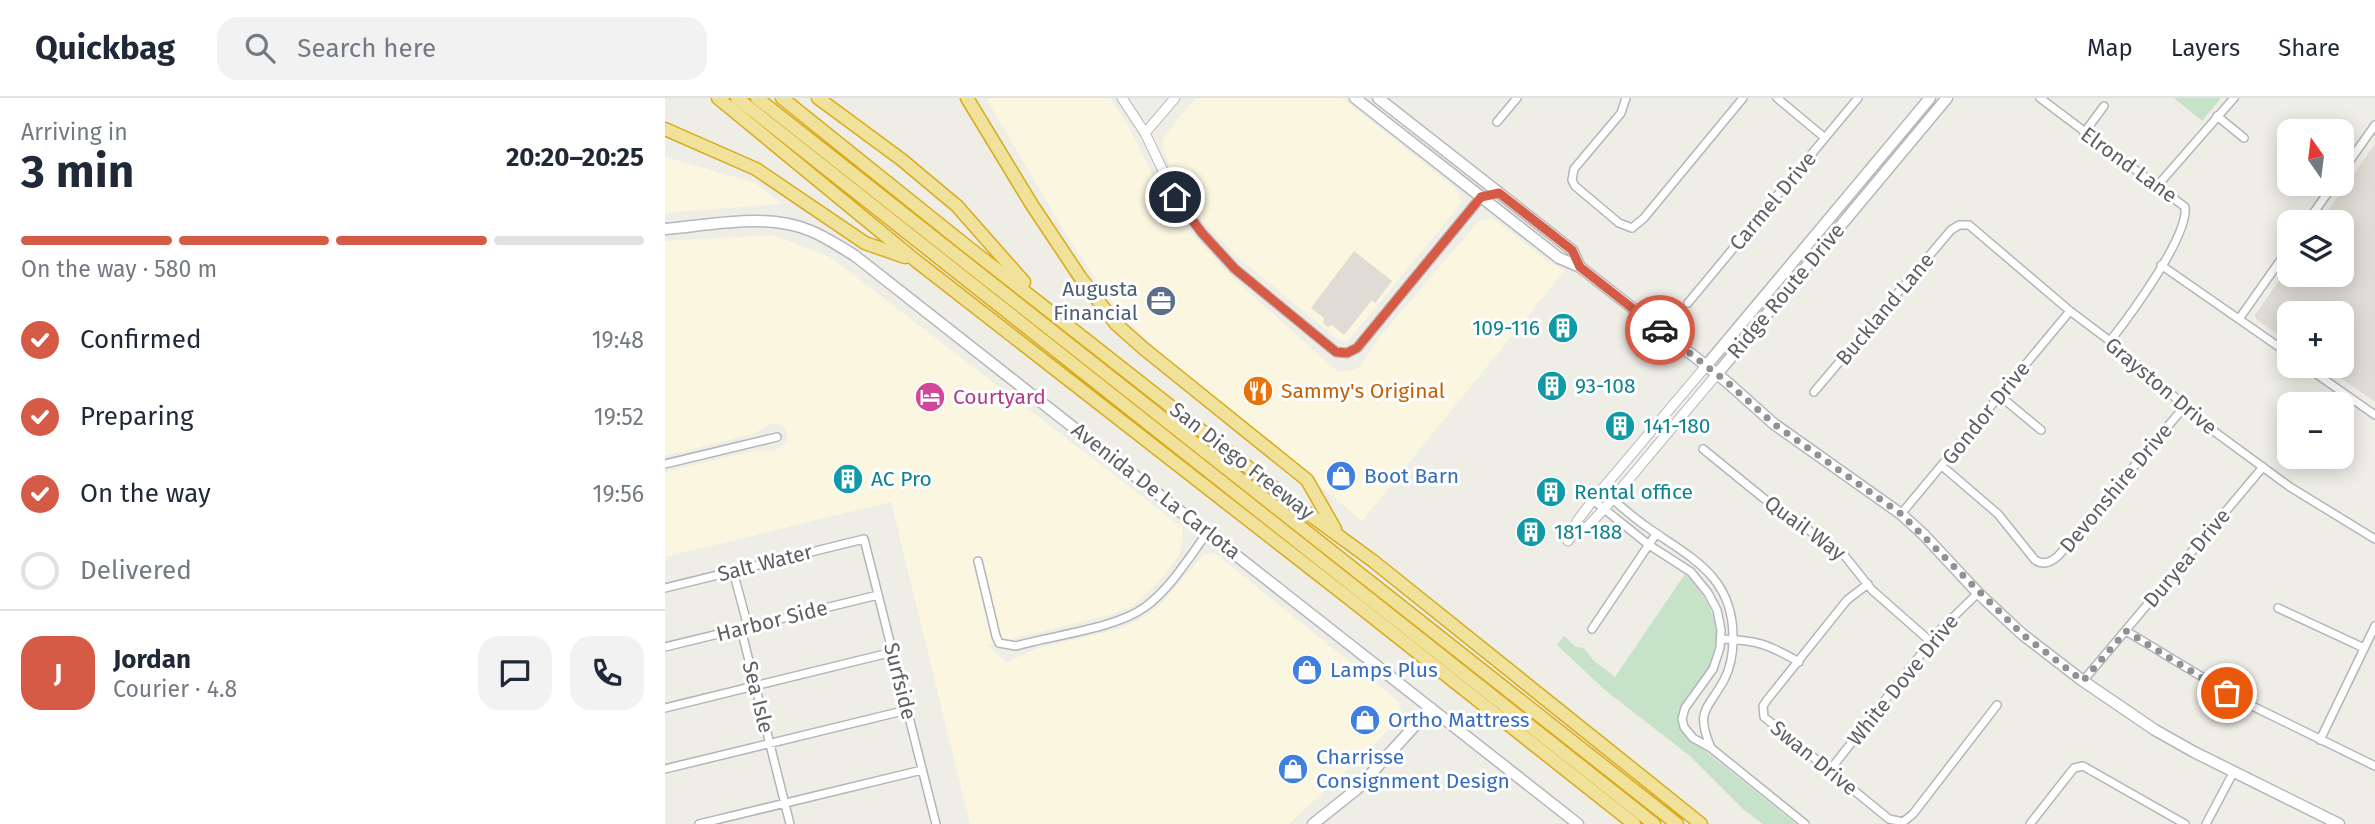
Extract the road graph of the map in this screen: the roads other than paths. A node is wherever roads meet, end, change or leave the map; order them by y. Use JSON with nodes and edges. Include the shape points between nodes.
{"nodes":[{"id":1,"x":718,"y":98,"type":"edge"},
{"id":2,"x":737,"y":98,"type":"edge"},
{"id":3,"x":757,"y":98,"type":"edge"},
{"id":4,"x":782,"y":98,"type":"edge"},
{"id":5,"x":818,"y":98,"type":"edge"},
{"id":6,"x":967,"y":98,"type":"edge"},
{"id":7,"x":1122,"y":98,"type":"edge"},
{"id":8,"x":1175,"y":98,"type":"edge"},
{"id":9,"x":1355,"y":98,"type":"edge"},
{"id":10,"x":1378,"y":98,"type":"edge"},
{"id":11,"x":1517,"y":98,"type":"edge"},
{"id":12,"x":1626,"y":98,"type":"edge"},
{"id":13,"x":1744,"y":98,"type":"edge"},
{"id":14,"x":1777,"y":98,"type":"edge"},
{"id":15,"x":1858,"y":98,"type":"edge"},
{"id":16,"x":1930,"y":98,"type":"edge"},
{"id":17,"x":1947,"y":98,"type":"edge"},
{"id":18,"x":2040,"y":98,"type":"edge"},
{"id":19,"x":2234,"y":98,"type":"edge"},
{"id":20,"x":2104,"y":106,"type":"dead end"},
{"id":21,"x":2217,"y":116,"type":"junction"},
{"id":22,"x":1497,"y":122,"type":"dead end"},
{"id":23,"x":2375,"y":125,"type":"edge"},
{"id":24,"x":665,"y":128,"type":"edge"},
{"id":25,"x":1145,"y":133,"type":"junction"},
{"id":26,"x":2084,"y":133,"type":"junction"},
{"id":27,"x":1825,"y":138,"type":"junction"},
{"id":28,"x":2244,"y":138,"type":"dead end"},
{"id":29,"x":2354,"y":155,"type":"edge"},
{"id":30,"x":2158,"y":185,"type":"junction"},
{"id":31,"x":1499,"y":193,"type":"junction"},
{"id":32,"x":1481,"y":197,"type":"junction"},
{"id":33,"x":1957,"y":226,"type":"joint"},
{"id":34,"x":665,"y":229,"type":"edge"},
{"id":35,"x":915,"y":260,"type":"junction"},
{"id":36,"x":2161,"y":265,"type":"junction"},
{"id":37,"x":2277,"y":265,"type":"edge"},
{"id":38,"x":1580,"y":267,"type":"junction"},
{"id":39,"x":1688,"y":303,"type":"dead end"},
{"id":40,"x":1045,"y":306,"type":"junction"},
{"id":41,"x":2070,"y":311,"type":"junction"},
{"id":42,"x":2239,"y":319,"type":"junction"},
{"id":43,"x":2110,"y":341,"type":"junction"},
{"id":44,"x":2277,"y":346,"type":"edge"},
{"id":45,"x":1706,"y":366,"type":"junction"},
{"id":46,"x":1717,"y":374,"type":"junction"},
{"id":47,"x":2322,"y":378,"type":"edge"},
{"id":48,"x":1814,"y":392,"type":"dead end"},
{"id":49,"x":2000,"y":396,"type":"junction"},
{"id":50,"x":2185,"y":406,"type":"junction"},
{"id":51,"x":2375,"y":415,"type":"edge"},
{"id":52,"x":2041,"y":430,"type":"dead end"},
{"id":53,"x":777,"y":437,"type":"dead end"},
{"id":54,"x":1703,"y":449,"type":"dead end"},
{"id":55,"x":665,"y":464,"type":"edge"},
{"id":56,"x":1942,"y":466,"type":"junction"},
{"id":57,"x":2263,"y":467,"type":"junction"},
{"id":58,"x":1601,"y":489,"type":"junction"},
{"id":59,"x":1612,"y":499,"type":"junction"},
{"id":60,"x":1593,"y":500,"type":"junction"},
{"id":61,"x":1604,"y":509,"type":"junction"},
{"id":62,"x":1901,"y":514,"type":"junction"},
{"id":63,"x":1575,"y":531,"type":"junction"},
{"id":64,"x":1208,"y":532,"type":"junction"},
{"id":65,"x":1338,"y":534,"type":"junction"},
{"id":66,"x":1656,"y":534,"type":"junction"},
{"id":67,"x":864,"y":539,"type":"joint"},
{"id":68,"x":2375,"y":539,"type":"edge"},
{"id":69,"x":1568,"y":541,"type":"dead end"},
{"id":70,"x":1649,"y":545,"type":"junction"},
{"id":71,"x":978,"y":561,"type":"dead end"},
{"id":72,"x":733,"y":571,"type":"junction"},
{"id":73,"x":1868,"y":584,"type":"junction"},
{"id":74,"x":665,"y":588,"type":"edge"},
{"id":75,"x":1978,"y":593,"type":"junction"},
{"id":76,"x":878,"y":595,"type":"junction"},
{"id":77,"x":2278,"y":608,"type":"dead end"},
{"id":78,"x":2375,"y":626,"type":"edge"},
{"id":79,"x":741,"y":629,"type":"junction"},
{"id":80,"x":1592,"y":629,"type":"dead end"},
{"id":81,"x":2126,"y":631,"type":"junction"},
{"id":82,"x":1721,"y":639,"type":"junction"},
{"id":83,"x":1733,"y":639,"type":"junction"},
{"id":84,"x":1931,"y":642,"type":"junction"},
{"id":85,"x":665,"y":647,"type":"edge"},
{"id":86,"x":2364,"y":648,"type":"junction"},
{"id":87,"x":893,"y":652,"type":"junction"},
{"id":88,"x":1799,"y":662,"type":"junction"},
{"id":89,"x":2083,"y":681,"type":"junction"},
{"id":90,"x":756,"y":686,"type":"junction"},
{"id":91,"x":1997,"y":705,"type":"dead end"},
{"id":92,"x":665,"y":708,"type":"edge"},
{"id":93,"x":1431,"y":708,"type":"junction"},
{"id":94,"x":907,"y":710,"type":"junction"},
{"id":95,"x":2319,"y":740,"type":"junction"},
{"id":96,"x":770,"y":743,"type":"junction"},
{"id":97,"x":1711,"y":748,"type":"junction"},
{"id":98,"x":2375,"y":766,"type":"edge"},
{"id":99,"x":665,"y":769,"type":"edge"},
{"id":100,"x":922,"y":770,"type":"junction"},
{"id":101,"x":1830,"y":770,"type":"junction"},
{"id":102,"x":2233,"y":773,"type":"junction"},
{"id":103,"x":785,"y":803,"type":"junction"},
{"id":104,"x":708,"y":823,"type":"edge"},
{"id":105,"x":699,"y":824,"type":"edge"},
{"id":106,"x":790,"y":824,"type":"edge"},
{"id":107,"x":936,"y":824,"type":"edge"},
{"id":108,"x":1313,"y":824,"type":"edge"},
{"id":109,"x":1578,"y":824,"type":"edge"},
{"id":110,"x":1634,"y":824,"type":"edge"},
{"id":111,"x":1654,"y":824,"type":"edge"},
{"id":112,"x":1677,"y":824,"type":"edge"},
{"id":113,"x":1701,"y":824,"type":"edge"},
{"id":114,"x":1805,"y":824,"type":"edge"},
{"id":115,"x":2029,"y":824,"type":"edge"},
{"id":116,"x":2185,"y":824,"type":"edge"},
{"id":117,"x":2206,"y":824,"type":"edge"},
{"id":118,"x":2339,"y":824,"type":"edge"}],
"edges":[{"from":1,"to":35,"type":"highway","name":"San Diego Freeway"},
{"from":2,"to":111,"type":"highway"},
{"from":3,"to":112,"type":"highway"},
{"from":4,"to":40,"type":"highway","name":"San Diego Freeway"},
{"from":5,"to":40,"type":"highway","via":[[957,206]]},
{"from":6,"to":65,"type":"highway","via":[[1039,216],[1117,324],[1307,480]]},
{"from":7,"to":25,"type":"street"},
{"from":8,"to":25,"type":"street"},
{"from":9,"to":32,"type":"main road"},
{"from":10,"to":31,"type":"main road"},
{"from":11,"to":22,"type":"street"},
{"from":12,"to":13,"type":"street","via":[[1621,113],[1574,169],[1572,180],[1610,215],[1632,228]]},
{"from":14,"to":27,"type":"street"},
{"from":15,"to":27,"type":"street","name":"Carmel Drive"},
{"from":16,"to":45,"type":"main road","name":"Ridge Route Drive"},
{"from":17,"to":46,"type":"main road","name":"Ridge Route Drive"},
{"from":18,"to":26,"type":"street","name":"Elrond Lane"},
{"from":19,"to":21,"type":"street"},
{"from":20,"to":26,"type":"street"},
{"from":21,"to":28,"type":"street"},
{"from":21,"to":30,"type":"street"},
{"from":23,"to":29,"type":"street"},
{"from":24,"to":35,"type":"highway","via":[[756,169],[865,243]]},
{"from":25,"to":32,"type":"street","via":[[1175,197],[1218,251],[1336,352],[1357,348]]},
{"from":26,"to":30,"type":"street","name":"Elrond Lane"},
{"from":27,"to":39,"type":"street","name":"Carmel Drive"},
{"from":30,"to":36,"type":"street","name":"Elrond Lane","via":[[2185,207],[2185,219]]},
{"from":31,"to":32,"type":"main road"},
{"from":31,"to":38,"type":"main road","via":[[1572,250]]},
{"from":32,"to":38,"type":"main road","via":[[1559,258]]},
{"from":33,"to":41,"type":"street","name":"Grayston Drive","via":[[1974,228]]},
{"from":33,"to":48,"type":"street","name":"Buckland Lane"},
{"from":34,"to":64,"type":"main road","name":"Avenida De La Carlota","via":[[772,222],[821,235],[854,255]]},
{"from":35,"to":110,"type":"highway","name":"San Diego Freeway"},
{"from":36,"to":42,"type":"street"},
{"from":36,"to":43,"type":"street"},
{"from":37,"to":42,"type":"street"},
{"from":38,"to":45,"type":"main road"},
{"from":40,"to":65,"type":"highway","name":"San Diego Freeway"},
{"from":41,"to":43,"type":"street","name":"Grayston Drive"},
{"from":41,"to":49,"type":"street","name":"Gondor Drive"},
{"from":42,"to":44,"type":"street"},
{"from":43,"to":50,"type":"street","name":"Grayston Drive"},
{"from":45,"to":46,"type":"main road"},
{"from":45,"to":58,"type":"street","name":"Ridge Route Drive"},
{"from":46,"to":59,"type":"street","name":"Ridge Route Drive"},
{"from":46,"to":62,"type":"main road","via":[[1774,424]]},
{"from":47,"to":51,"type":"street"},
{"from":49,"to":52,"type":"street"},
{"from":49,"to":56,"type":"street","name":"Gondor Drive"},
{"from":50,"to":56,"type":"street","name":"Devonshire Drive","via":[[2051,562],[2035,560],[1998,514]]},
{"from":50,"to":57,"type":"street","name":"Grayston Drive"},
{"from":53,"to":55,"type":"street"},
{"from":54,"to":73,"type":"street","name":"Quail Way","via":[[1844,555]]},
{"from":56,"to":62,"type":"street","name":"Gondor Drive"},
{"from":57,"to":68,"type":"street","name":"Grayston Drive"},
{"from":57,"to":81,"type":"street","name":"Duryea Drive"},
{"from":58,"to":59,"type":"street"},
{"from":58,"to":60,"type":"street","name":"Ridge Route Drive"},
{"from":59,"to":61,"type":"street","name":"Ridge Route Drive"},
{"from":59,"to":66,"type":"street"},
{"from":60,"to":61,"type":"street"},
{"from":60,"to":63,"type":"street","name":"Ridge Route Drive"},
{"from":61,"to":63,"type":"street","name":"Ridge Route Drive","via":[[1586,528]]},
{"from":61,"to":70,"type":"street"},
{"from":62,"to":75,"type":"main road"},
{"from":63,"to":69,"type":"street"},
{"from":64,"to":71,"type":"street","via":[[1161,592],[1139,610],[1111,622],[1016,646],[999,643]]},
{"from":64,"to":93,"type":"main road","name":"Avenida De La Carlota"},
{"from":65,"to":113,"type":"highway","name":"San Diego Freeway"},
{"from":66,"to":70,"type":"street"},
{"from":66,"to":83,"type":"street","via":[[1689,554],[1715,578],[1731,611]]},
{"from":67,"to":72,"type":"street","name":"Salt Water"},
{"from":67,"to":76,"type":"street","name":"Surfside"},
{"from":70,"to":80,"type":"street"},
{"from":70,"to":82,"type":"street","via":[[1702,584],[1717,610]]},
{"from":72,"to":74,"type":"street","name":"Salt Water"},
{"from":72,"to":79,"type":"street","name":"Sea Isle","via":[[747,623]]},
{"from":73,"to":84,"type":"street","name":"Quail Way"},
{"from":73,"to":88,"type":"street","via":[[1847,600]]},
{"from":75,"to":84,"type":"street","name":"White Dove Drive"},
{"from":75,"to":89,"type":"main road"},
{"from":76,"to":79,"type":"street","name":"Harbor Side"},
{"from":76,"to":87,"type":"street","name":"Surfside"},
{"from":77,"to":86,"type":"street"},
{"from":78,"to":86,"type":"street"},
{"from":79,"to":85,"type":"street","name":"Harbor Side"},
{"from":79,"to":90,"type":"street","name":"Sea Isle"},
{"from":81,"to":89,"type":"street","name":"Duryea Drive"},
{"from":81,"to":95,"type":"street","via":[[2213,685]]},
{"from":82,"to":83,"type":"street"},
{"from":82,"to":97,"type":"street","via":[[1713,669],[1682,719],[1693,738]]},
{"from":83,"to":88,"type":"street","via":[[1768,645]]},
{"from":83,"to":97,"type":"street","via":[[1725,678],[1705,708],[1704,731]]},
{"from":84,"to":101,"type":"street","name":"White Dove Drive"},
{"from":86,"to":95,"type":"street"},
{"from":87,"to":90,"type":"street"},
{"from":87,"to":94,"type":"street","name":"Surfside"},
{"from":88,"to":101,"type":"street","name":"Swan Drive","via":[[1762,712]]},
{"from":89,"to":102,"type":"main road","via":[[2155,730]]},
{"from":90,"to":92,"type":"street"},
{"from":90,"to":96,"type":"street","name":"Sea Isle"},
{"from":91,"to":101,"type":"street","name":"Swan Drive","via":[[1903,822],[1889,819]]},
{"from":93,"to":108,"type":"main road","via":[[1357,789]]},
{"from":93,"to":109,"type":"main road","name":"Avenida De La Carlota"},
{"from":94,"to":96,"type":"street"},
{"from":94,"to":100,"type":"street","name":"Surfside"},
{"from":95,"to":98,"type":"street"},
{"from":96,"to":99,"type":"street"},
{"from":96,"to":103,"type":"street","name":"Sea Isle"},
{"from":97,"to":114,"type":"street"},
{"from":100,"to":103,"type":"street"},
{"from":100,"to":107,"type":"street","name":"Surfside"},
{"from":102,"to":117,"type":"street"},
{"from":102,"to":118,"type":"main road"},
{"from":103,"to":104,"type":"street"},
{"from":103,"to":106,"type":"street","name":"Sea Isle"},
{"from":104,"to":105,"type":"street"},
{"from":115,"to":116,"type":"street","via":[[2080,766]]}]}
